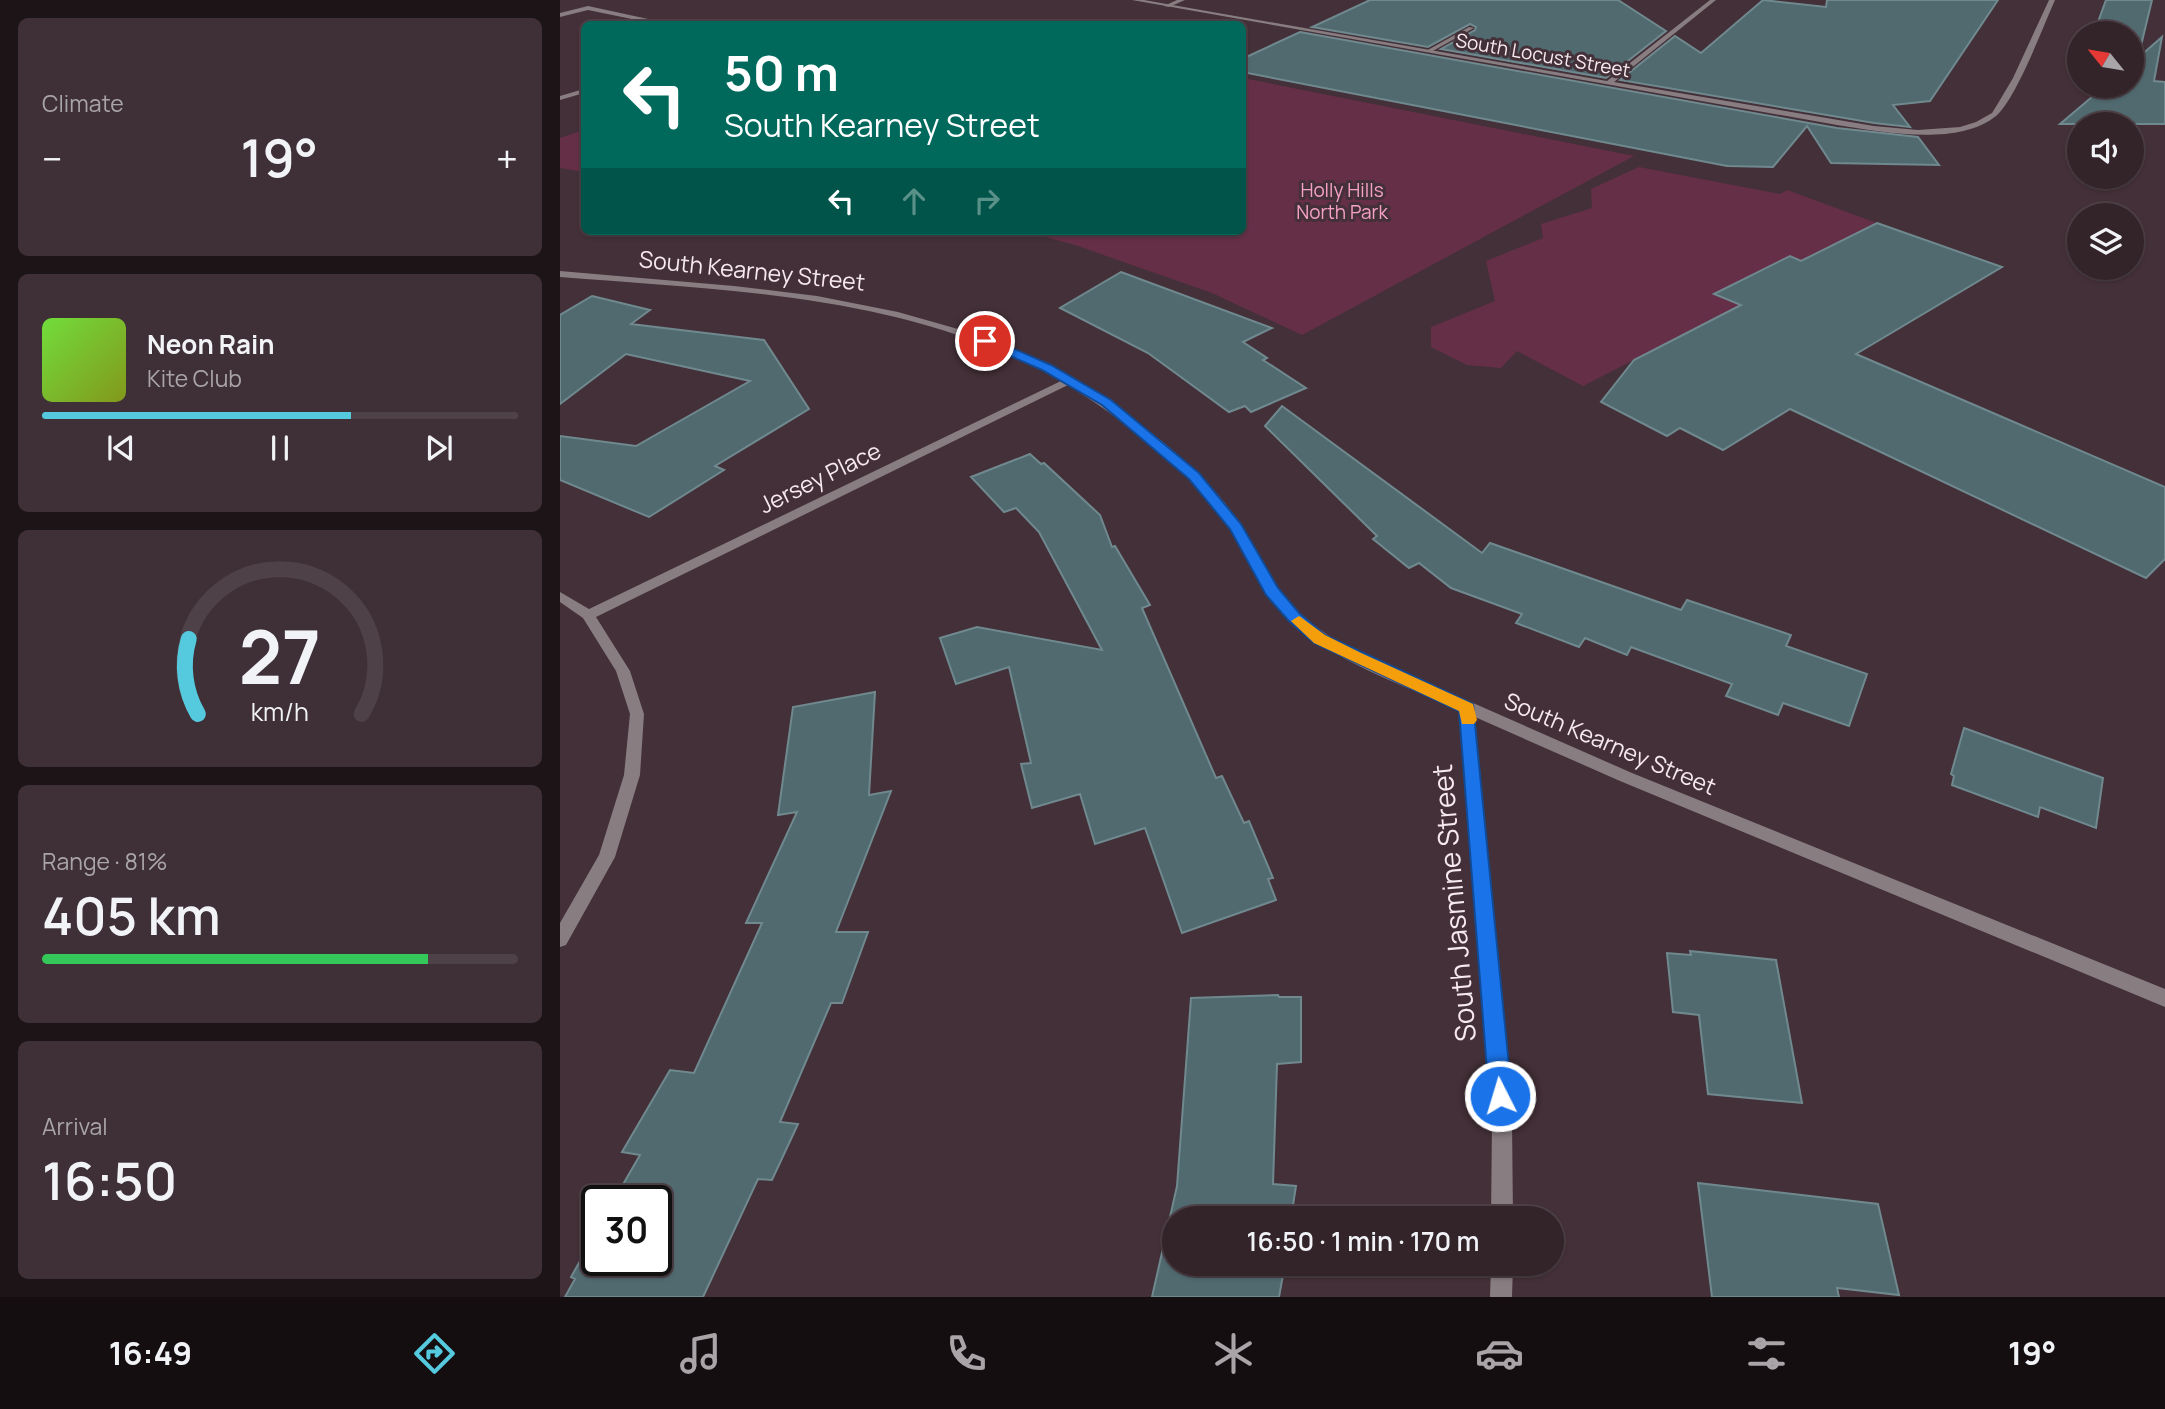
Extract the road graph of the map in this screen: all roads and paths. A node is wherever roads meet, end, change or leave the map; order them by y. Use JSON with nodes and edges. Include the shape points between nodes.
{"nodes":[{"id":1,"x":1137,"y":0,"type":"edge"},
{"id":2,"x":1182,"y":0,"type":"edge"},
{"id":3,"x":1713,"y":0,"type":"edge"},
{"id":4,"x":2052,"y":0,"type":"edge"},
{"id":5,"x":1168,"y":3,"type":"edge"},
{"id":6,"x":560,"y":15,"type":"edge"},
{"id":7,"x":648,"y":21,"type":"edge"},
{"id":8,"x":1471,"y":28,"type":"dead end"},
{"id":9,"x":1478,"y":33,"type":"dead end"},
{"id":10,"x":1429,"y":51,"type":"junction"},
{"id":11,"x":1442,"y":54,"type":"junction"},
{"id":12,"x":1608,"y":83,"type":"junction"},
{"id":13,"x":581,"y":91,"type":"edge"},
{"id":14,"x":562,"y":96,"type":"edge"},
{"id":15,"x":560,"y":274,"type":"edge"},
{"id":16,"x":1071,"y":380,"type":"junction"},
{"id":17,"x":560,"y":596,"type":"edge"},
{"id":18,"x":588,"y":615,"type":"junction"},
{"id":19,"x":1467,"y":708,"type":"junction"},
{"id":20,"x":560,"y":939,"type":"edge"},
{"id":21,"x":2165,"y":998,"type":"edge"},
{"id":22,"x":1502,"y":1206,"type":"edge"},
{"id":23,"x":1502,"y":1276,"type":"edge"},
{"id":24,"x":1502,"y":1297,"type":"edge"}],
"edges":[{"from":1,"to":5,"type":"street","name":"South Locust Street"},
{"from":2,"to":5,"type":"street"},
{"from":3,"to":12,"type":"street"},
{"from":4,"to":12,"type":"street","name":"South Locust Street","via":[[1995,113],[1969,126],[1906,131],[1864,127]]},
{"from":5,"to":10,"type":"street","name":"South Locust Street"},
{"from":6,"to":7,"type":"street","via":[[589,8]]},
{"from":8,"to":10,"type":"street"},
{"from":9,"to":11,"type":"street"},
{"from":10,"to":11,"type":"street","name":"South Locust Street"},
{"from":11,"to":12,"type":"street","name":"South Locust Street"},
{"from":13,"to":14,"type":"street"},
{"from":15,"to":16,"type":"street","name":"South Kearney Street","via":[[869,306],[967,334]]},
{"from":16,"to":18,"type":"street","name":"Jersey Place"},
{"from":16,"to":19,"type":"street","name":"South Kearney Street","via":[[1117,410],[1194,476],[1236,527],[1272,591],[1320,639]]},
{"from":17,"to":18,"type":"street"},
{"from":18,"to":20,"type":"street","via":[[623,671],[637,714],[632,775],[607,857]]},
{"from":19,"to":21,"type":"street","name":"South Kearney Street"},
{"from":19,"to":22,"type":"street","name":"South Jasmine Street","via":[[1502,1121]]},
{"from":23,"to":24,"type":"street"}]}
